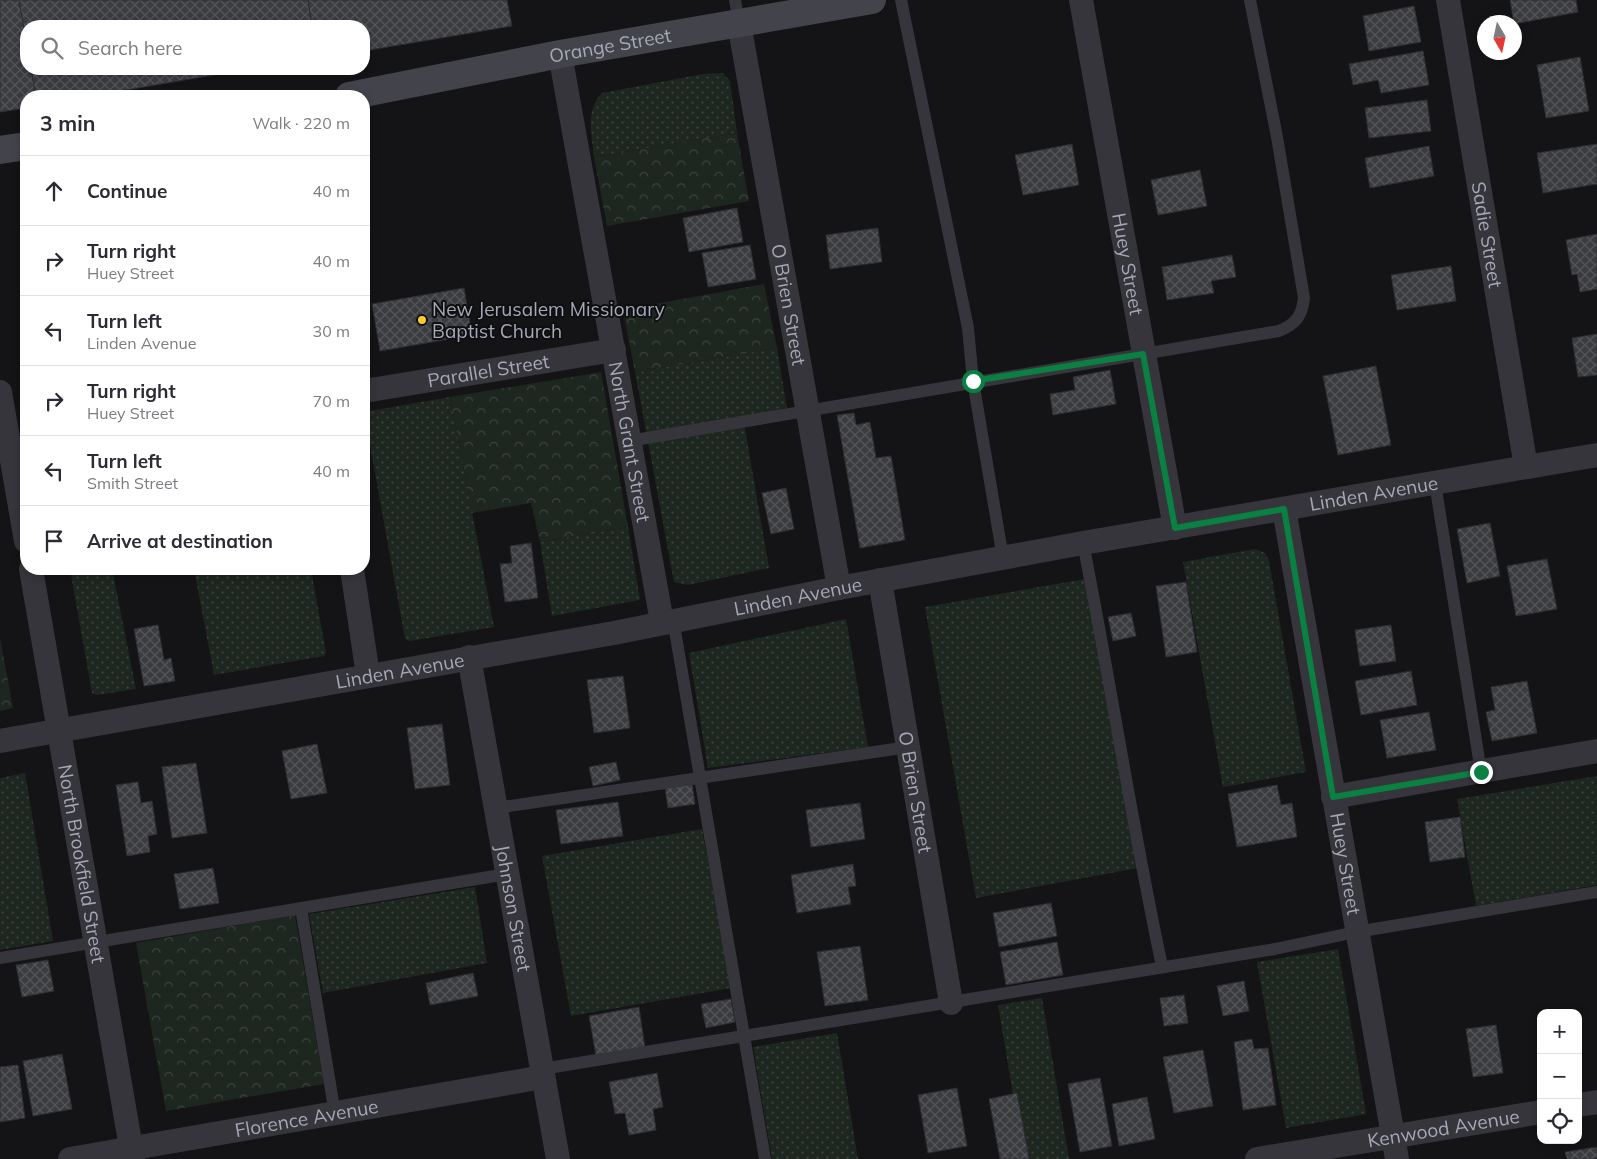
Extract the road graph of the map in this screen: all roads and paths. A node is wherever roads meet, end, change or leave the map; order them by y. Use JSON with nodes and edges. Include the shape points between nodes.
{"nodes":[{"id":1,"x":872,"y":0,"type":"edge"},
{"id":2,"x":901,"y":0,"type":"edge"},
{"id":3,"x":1081,"y":0,"type":"edge"},
{"id":4,"x":1250,"y":0,"type":"edge"},
{"id":5,"x":1448,"y":0,"type":"edge"},
{"id":6,"x":737,"y":12,"type":"edge"},
{"id":7,"x":560,"y":54,"type":"junction"},
{"id":8,"x":370,"y":92,"type":"edge"},
{"id":9,"x":20,"y":147,"type":"edge"},
{"id":10,"x":0,"y":150,"type":"edge"},
{"id":11,"x":614,"y":350,"type":"junction"},
{"id":12,"x":1143,"y":354,"type":"junction"},
{"id":13,"x":973,"y":381,"type":"junction"},
{"id":14,"x":370,"y":391,"type":"edge"},
{"id":15,"x":0,"y":392,"type":"edge"},
{"id":16,"x":809,"y":410,"type":"junction"},
{"id":17,"x":630,"y":441,"type":"junction"},
{"id":18,"x":13,"y":452,"type":"edge"},
{"id":19,"x":1597,"y":455,"type":"edge"},
{"id":20,"x":1526,"y":467,"type":"junction"},
{"id":21,"x":1435,"y":483,"type":"junction"},
{"id":22,"x":20,"y":500,"type":"edge"},
{"id":23,"x":1284,"y":509,"type":"junction"},
{"id":24,"x":1175,"y":528,"type":"junction"},
{"id":25,"x":1083,"y":543,"type":"junction"},
{"id":26,"x":1004,"y":558,"type":"junction"},
{"id":27,"x":32,"y":575,"type":"edge"},
{"id":28,"x":353,"y":575,"type":"edge"},
{"id":29,"x":880,"y":580,"type":"junction"},
{"id":30,"x":839,"y":588,"type":"junction"},
{"id":31,"x":668,"y":621,"type":"junction"},
{"id":32,"x":469,"y":658,"type":"junction"},
{"id":33,"x":368,"y":675,"type":"junction"},
{"id":34,"x":58,"y":731,"type":"junction"},
{"id":35,"x":0,"y":741,"type":"edge"},
{"id":36,"x":908,"y":747,"type":"junction"},
{"id":37,"x":1597,"y":751,"type":"edge"},
{"id":38,"x":1481,"y":772,"type":"junction"},
{"id":39,"x":700,"y":777,"type":"junction"},
{"id":40,"x":1333,"y":797,"type":"junction"},
{"id":41,"x":496,"y":808,"type":"junction"},
{"id":42,"x":507,"y":874,"type":"junction"},
{"id":43,"x":1597,"y":892,"type":"edge"},
{"id":44,"x":301,"y":908,"type":"junction"},
{"id":45,"x":1356,"y":932,"type":"junction"},
{"id":46,"x":95,"y":942,"type":"junction"},
{"id":47,"x":0,"y":958,"type":"edge"},
{"id":48,"x":1162,"y":966,"type":"junction"},
{"id":49,"x":952,"y":1003,"type":"junction"},
{"id":50,"x":744,"y":1037,"type":"junction"},
{"id":51,"x":542,"y":1073,"type":"junction"},
{"id":52,"x":1597,"y":1102,"type":"edge"},
{"id":53,"x":1582,"y":1104,"type":"edge"},
{"id":54,"x":1537,"y":1113,"type":"edge"},
{"id":55,"x":335,"y":1114,"type":"junction"},
{"id":56,"x":1393,"y":1136,"type":"junction"},
{"id":57,"x":132,"y":1154,"type":"edge"},
{"id":58,"x":70,"y":1159,"type":"edge"},
{"id":59,"x":558,"y":1159,"type":"edge"},
{"id":60,"x":765,"y":1159,"type":"edge"},
{"id":61,"x":1257,"y":1159,"type":"edge"},
{"id":62,"x":1397,"y":1159,"type":"edge"}],
"edges":[{"from":1,"to":6,"type":"street","name":"Orange Street"},
{"from":2,"to":13,"type":"lane","via":[[968,328]]},
{"from":3,"to":12,"type":"street","name":"Huey Street"},
{"from":4,"to":12,"type":"lane","via":[[1304,298],[1302,313],[1293,325],[1279,331]]},
{"from":5,"to":20,"type":"street","name":"Sadie Street"},
{"from":6,"to":7,"type":"street","name":"Orange Street"},
{"from":6,"to":16,"type":"street","name":"O Brien Street"},
{"from":7,"to":8,"type":"street","name":"Orange Street"},
{"from":7,"to":11,"type":"street","name":"North Grant Street"},
{"from":9,"to":10,"type":"street"},
{"from":11,"to":14,"type":"street","name":"Parallel Street"},
{"from":11,"to":17,"type":"street","name":"North Grant Street"},
{"from":12,"to":13,"type":"lane"},
{"from":12,"to":24,"type":"street","name":"Huey Street"},
{"from":13,"to":16,"type":"lane"},
{"from":13,"to":26,"type":"lane"},
{"from":15,"to":18,"type":"street"},
{"from":16,"to":17,"type":"lane"},
{"from":16,"to":30,"type":"street","name":"O Brien Street"},
{"from":17,"to":31,"type":"street","name":"North Grant Street"},
{"from":18,"to":22,"type":"street"},
{"from":19,"to":20,"type":"street","name":"Linden Avenue"},
{"from":20,"to":21,"type":"street","name":"Linden Avenue"},
{"from":21,"to":23,"type":"street","name":"Linden Avenue"},
{"from":21,"to":38,"type":"lane"},
{"from":23,"to":24,"type":"street","name":"Linden Avenue"},
{"from":23,"to":40,"type":"street","name":"Huey Street"},
{"from":24,"to":25,"type":"street","name":"Linden Avenue"},
{"from":25,"to":26,"type":"street","name":"Linden Avenue"},
{"from":25,"to":48,"type":"lane"},
{"from":26,"to":29,"type":"street","name":"Linden Avenue"},
{"from":27,"to":34,"type":"street","name":"North Brookfield Street"},
{"from":28,"to":33,"type":"street"},
{"from":29,"to":30,"type":"street","name":"Linden Avenue"},
{"from":29,"to":36,"type":"street","name":"O Brien Street"},
{"from":30,"to":31,"type":"street","name":"Linden Avenue"},
{"from":31,"to":32,"type":"street","name":"Linden Avenue"},
{"from":31,"to":39,"type":"lane"},
{"from":32,"to":33,"type":"street","name":"Linden Avenue"},
{"from":32,"to":41,"type":"street","name":"Johnson Street"},
{"from":33,"to":34,"type":"street","name":"Linden Avenue"},
{"from":34,"to":35,"type":"street","name":"Linden Avenue"},
{"from":34,"to":46,"type":"street","name":"North Brookfield Street"},
{"from":36,"to":39,"type":"lane"},
{"from":36,"to":49,"type":"street","name":"O Brien Street"},
{"from":37,"to":38,"type":"street"},
{"from":38,"to":40,"type":"street"},
{"from":39,"to":41,"type":"lane"},
{"from":39,"to":50,"type":"lane"},
{"from":40,"to":45,"type":"street","name":"Huey Street"},
{"from":41,"to":42,"type":"street","name":"Johnson Street"},
{"from":42,"to":44,"type":"lane"},
{"from":42,"to":51,"type":"street","name":"Johnson Street"},
{"from":43,"to":45,"type":"lane"},
{"from":44,"to":46,"type":"lane"},
{"from":44,"to":55,"type":"lane"},
{"from":45,"to":48,"type":"lane","via":[[1275,949]]},
{"from":45,"to":56,"type":"street","name":"Huey Street"},
{"from":46,"to":47,"type":"lane"},
{"from":46,"to":57,"type":"street","name":"North Brookfield Street"},
{"from":48,"to":49,"type":"lane"},
{"from":49,"to":50,"type":"lane"},
{"from":50,"to":51,"type":"lane"},
{"from":50,"to":60,"type":"lane"},
{"from":51,"to":55,"type":"street","name":"Florence Avenue"},
{"from":51,"to":59,"type":"street","name":"Johnson Street"},
{"from":52,"to":53,"type":"street"},
{"from":54,"to":56,"type":"street","name":"Kenwood Avenue"},
{"from":55,"to":57,"type":"street","name":"Florence Avenue"},
{"from":56,"to":61,"type":"street","name":"Kenwood Avenue"},
{"from":56,"to":62,"type":"street","name":"Huey Street"},
{"from":57,"to":58,"type":"street","name":"Florence Avenue"}]}
